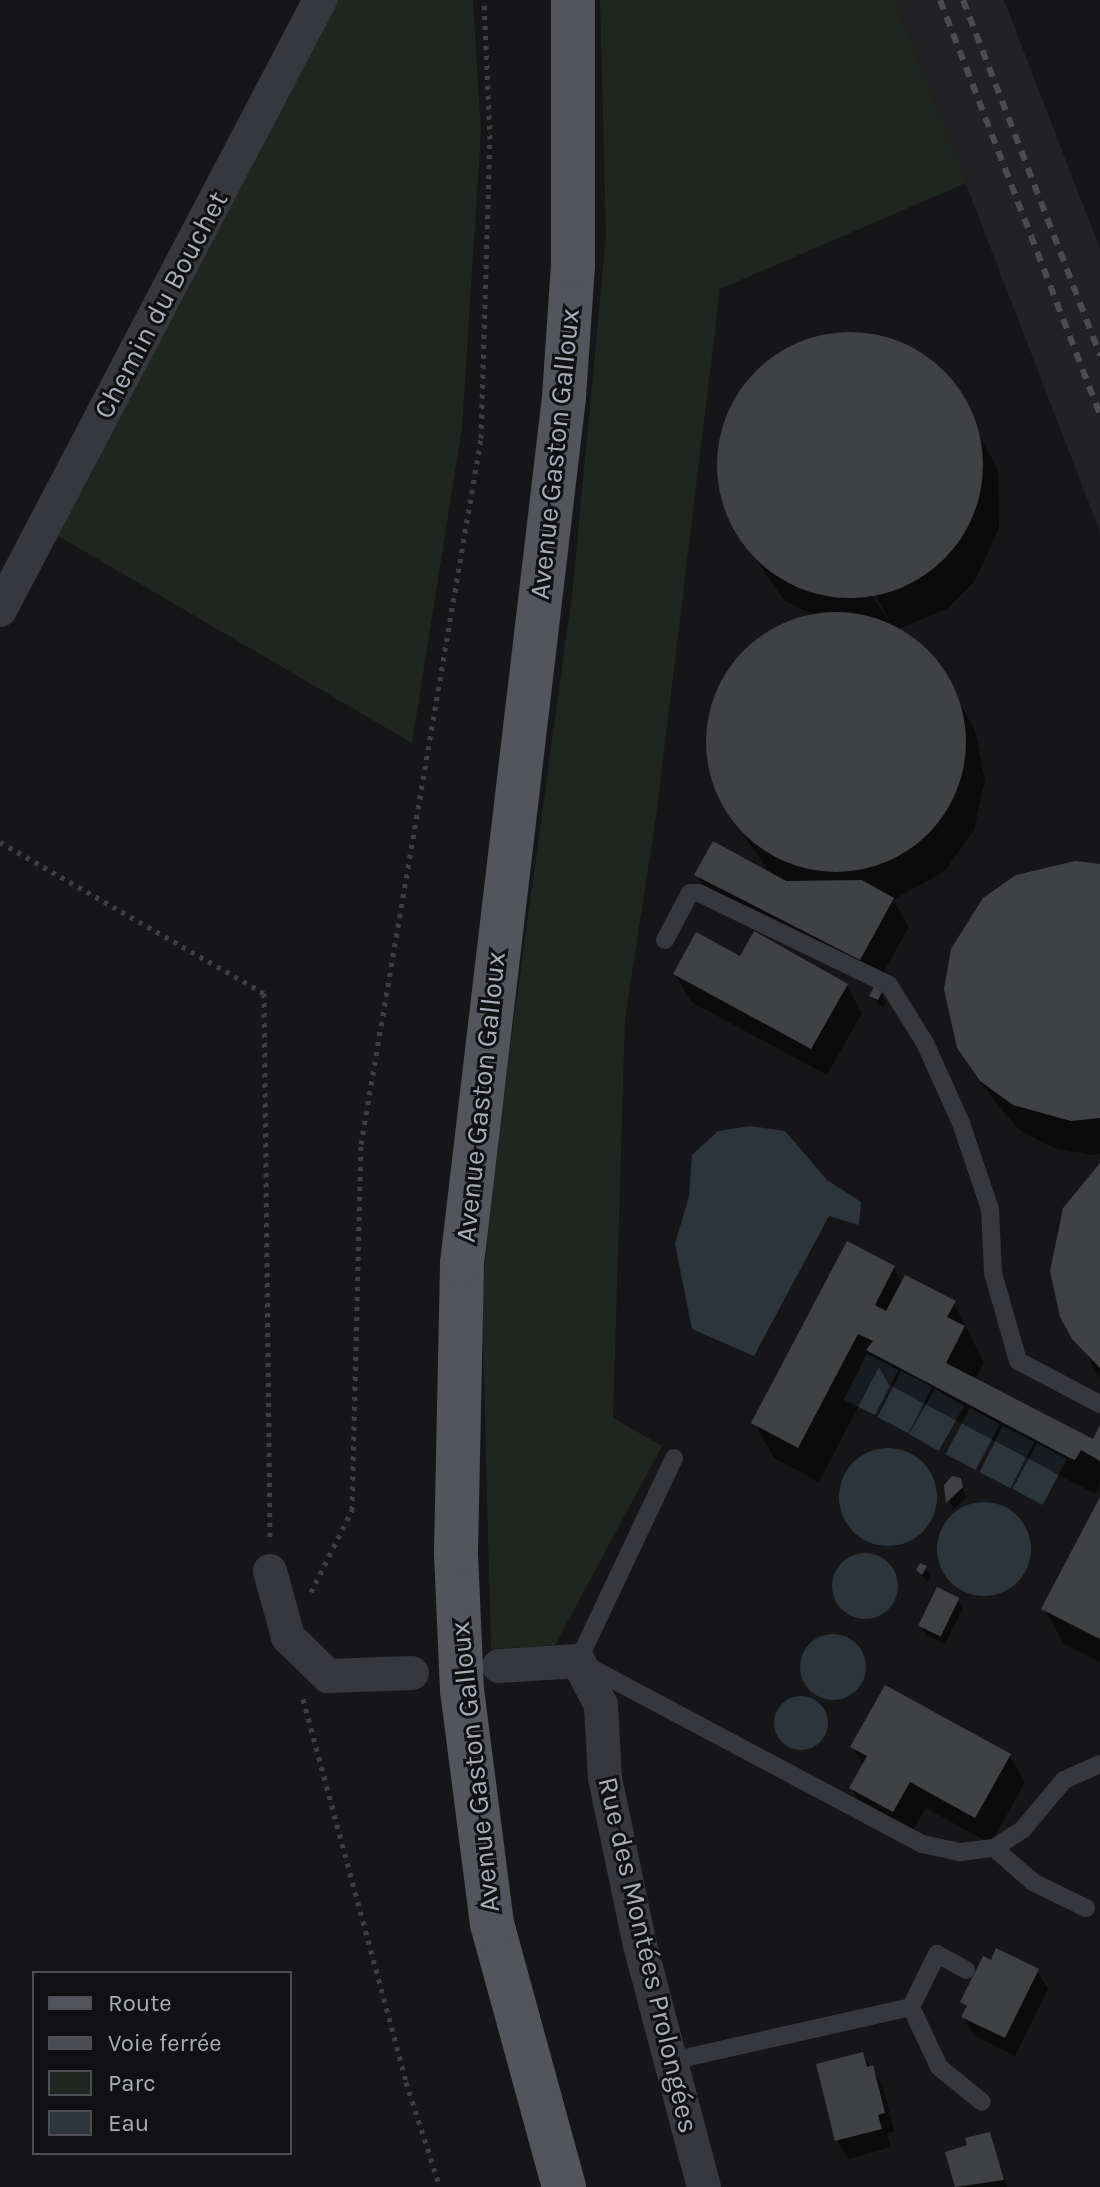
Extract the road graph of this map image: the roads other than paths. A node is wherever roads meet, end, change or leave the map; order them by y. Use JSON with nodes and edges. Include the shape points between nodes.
{"nodes":[{"id":1,"x":320,"y":0,"type":"edge"},
{"id":2,"x":573,"y":0,"type":"edge"},
{"id":3,"x":0,"y":610,"type":"edge"},
{"id":4,"x":665,"y":940,"type":"dead end"},
{"id":5,"x":1100,"y":1404,"type":"edge"},
{"id":6,"x":674,"y":1458,"type":"dead end"},
{"id":7,"x":270,"y":1571,"type":"road end"},
{"id":8,"x":578,"y":1661,"type":"junction"},
{"id":9,"x":499,"y":1666,"type":"dead end"},
{"id":10,"x":412,"y":1673,"type":"dead end"},
{"id":11,"x":1100,"y":1764,"type":"edge"},
{"id":12,"x":994,"y":1848,"type":"junction"},
{"id":13,"x":1086,"y":1908,"type":"dead end"},
{"id":14,"x":966,"y":1970,"type":"dead end"},
{"id":15,"x":911,"y":2007,"type":"junction"},
{"id":16,"x":667,"y":2062,"type":"junction"},
{"id":17,"x":982,"y":2102,"type":"dead end"},
{"id":18,"x":564,"y":2187,"type":"edge"},
{"id":19,"x":704,"y":2187,"type":"edge"}],
"edges":[{"from":1,"to":3,"type":"street","name":"Chemin du Bouchet"},
{"from":2,"to":18,"type":"main road","name":"Avenue Gaston Galloux","via":[[573,266],[564,397],[462,1263],[456,1537],[462,1691],[492,1924]]},
{"from":4,"to":5,"type":"lane","via":[[690,893],[699,893],[889,985],[925,1043],[966,1138],[990,1209],[993,1273],[1018,1361]]},
{"from":6,"to":8,"type":"lane"},
{"from":7,"to":10,"type":"street","via":[[288,1637],[328,1676]]},
{"from":8,"to":9,"type":"street"},
{"from":8,"to":12,"type":"lane","via":[[922,1844],[960,1852]]},
{"from":8,"to":16,"type":"street","name":"Rue des Montées Prolongées","via":[[601,1705],[605,1778]]},
{"from":11,"to":12,"type":"lane","via":[[1064,1780],[1023,1829]]},
{"from":12,"to":13,"type":"lane","via":[[1033,1882]]},
{"from":14,"to":15,"type":"lane","via":[[937,1954]]},
{"from":15,"to":16,"type":"lane"},
{"from":15,"to":17,"type":"lane","via":[[939,2067]]},
{"from":16,"to":19,"type":"street","name":"Rue des Montées Prolongées"}]}
